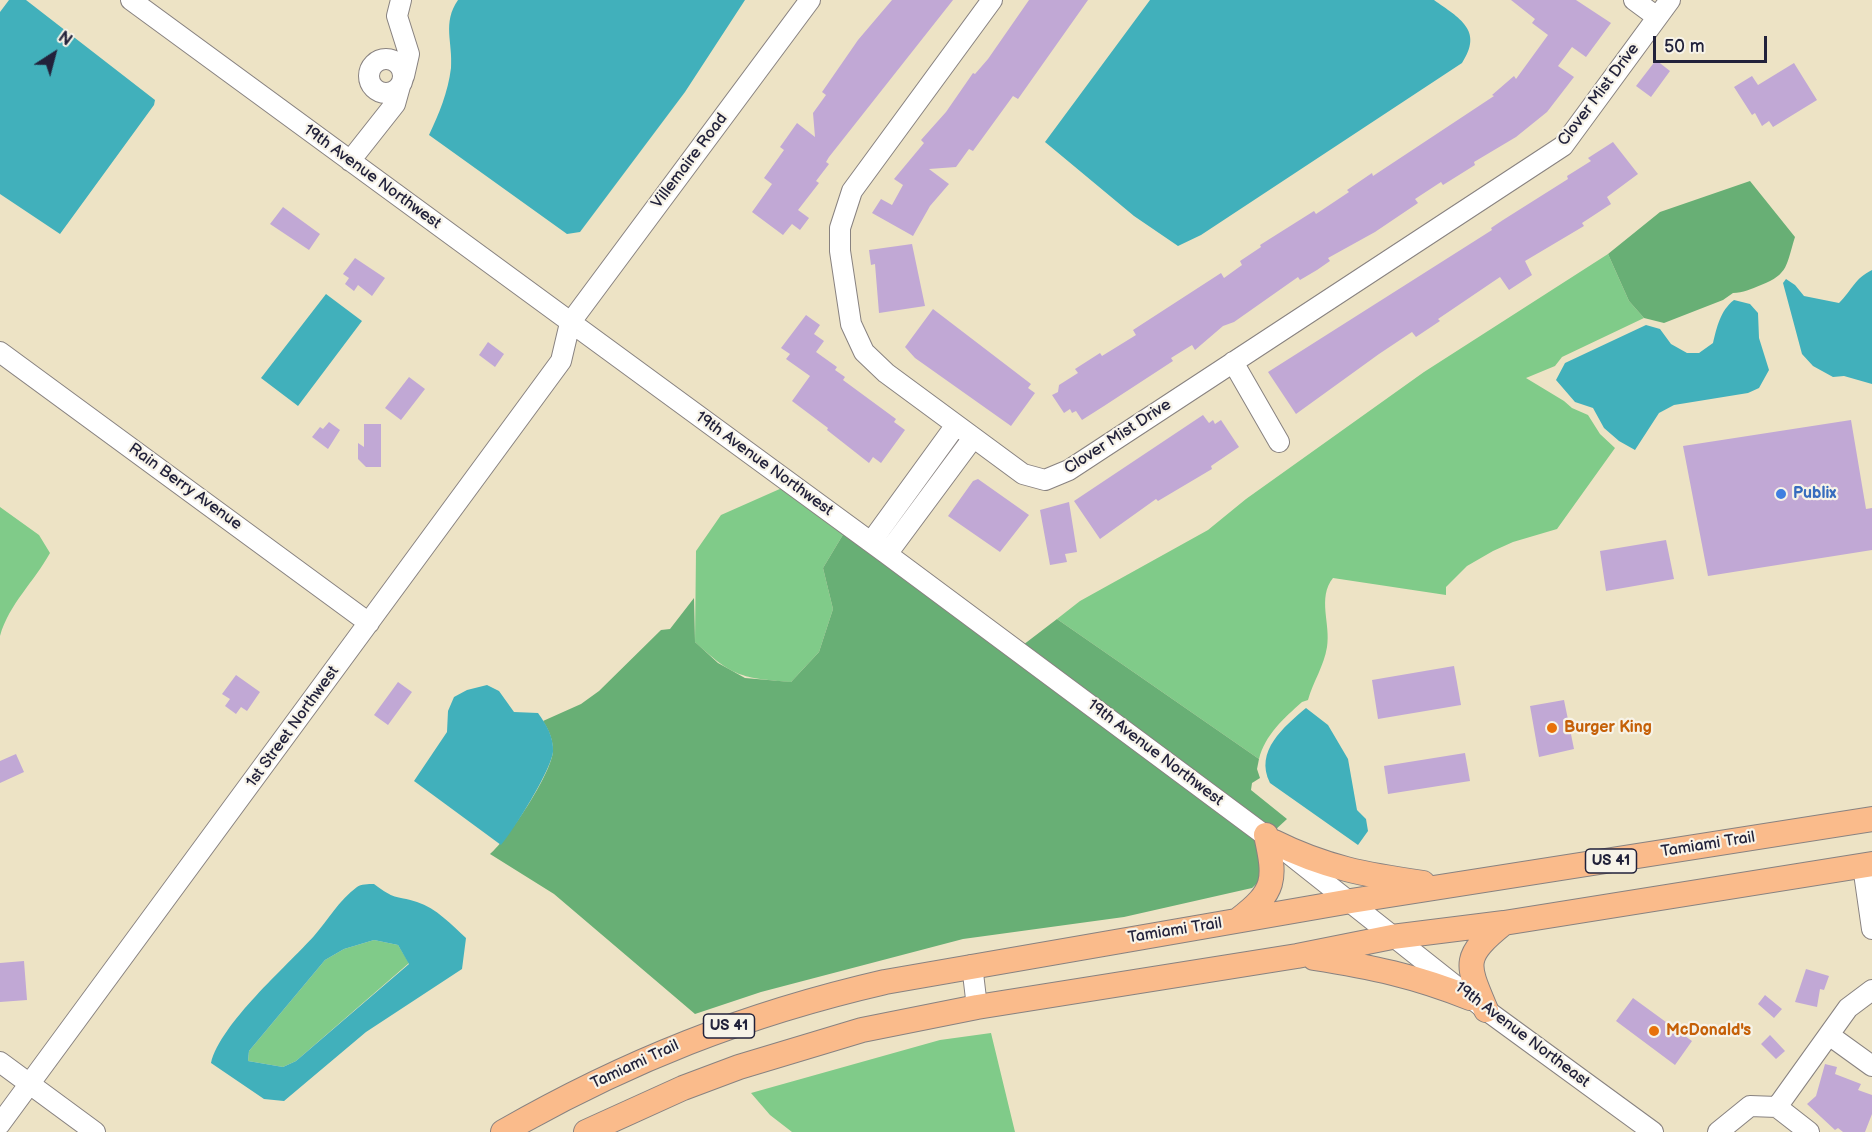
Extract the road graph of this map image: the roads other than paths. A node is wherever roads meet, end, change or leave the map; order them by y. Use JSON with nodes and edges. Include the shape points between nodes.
{"nodes":[{"id":1,"x":131,"y":0,"type":"edge"},
{"id":2,"x":401,"y":0,"type":"edge"},
{"id":3,"x":810,"y":0,"type":"edge"},
{"id":4,"x":992,"y":0,"type":"edge"},
{"id":5,"x":1634,"y":0,"type":"edge"},
{"id":6,"x":1670,"y":0,"type":"edge"},
{"id":7,"x":1658,"y":17,"type":"junction"},
{"id":8,"x":402,"y":35,"type":"junction"},
{"id":9,"x":384,"y":59,"type":"junction"},
{"id":10,"x":402,"y":81,"type":"junction"},
{"id":11,"x":377,"y":91,"type":"junction"},
{"id":12,"x":382,"y":120,"type":"junction"},
{"id":13,"x":350,"y":161,"type":"junction"},
{"id":14,"x":570,"y":322,"type":"junction"},
{"id":15,"x":0,"y":352,"type":"edge"},
{"id":16,"x":1233,"y":362,"type":"junction"},
{"id":17,"x":956,"y":425,"type":"junction"},
{"id":18,"x":973,"y":438,"type":"junction"},
{"id":19,"x":1279,"y":442,"type":"dead end"},
{"id":20,"x":908,"y":490,"type":"junction"},
{"id":21,"x":926,"y":503,"type":"junction"},
{"id":22,"x":871,"y":542,"type":"junction"},
{"id":23,"x":887,"y":554,"type":"junction"},
{"id":24,"x":369,"y":623,"type":"junction"},
{"id":25,"x":1872,"y":819,"type":"edge"},
{"id":26,"x":1270,"y":839,"type":"junction"},
{"id":27,"x":1867,"y":865,"type":"edge"},
{"id":28,"x":1449,"y":887,"type":"junction"},
{"id":29,"x":1351,"y":901,"type":"junction"},
{"id":30,"x":1237,"y":921,"type":"junction"},
{"id":31,"x":1504,"y":923,"type":"junction"},
{"id":32,"x":1872,"y":929,"type":"edge"},
{"id":33,"x":1392,"y":937,"type":"junction"},
{"id":34,"x":1296,"y":956,"type":"junction"},
{"id":35,"x":972,"y":965,"type":"junction"},
{"id":36,"x":1872,"y":990,"type":"edge"},
{"id":37,"x":1478,"y":1004,"type":"junction"},
{"id":38,"x":977,"y":1007,"type":"junction"},
{"id":39,"x":1829,"y":1035,"type":"junction"},
{"id":40,"x":0,"y":1062,"type":"edge"},
{"id":41,"x":1872,"y":1066,"type":"edge"},
{"id":42,"x":30,"y":1084,"type":"junction"},
{"id":43,"x":1777,"y":1107,"type":"junction"},
{"id":44,"x":0,"y":1124,"type":"edge"},
{"id":45,"x":95,"y":1132,"type":"edge"},
{"id":46,"x":503,"y":1132,"type":"edge"},
{"id":47,"x":586,"y":1132,"type":"edge"},
{"id":48,"x":1653,"y":1132,"type":"edge"},
{"id":49,"x":1718,"y":1132,"type":"edge"},
{"id":50,"x":1809,"y":1132,"type":"edge"}],
"edges":[{"from":1,"to":13,"type":"street","name":"19th Avenue Northwest"},
{"from":2,"to":8,"type":"street","via":[[397,16]]},
{"from":3,"to":14,"type":"street","name":"Villemaire Road"},
{"from":4,"to":17,"type":"street","name":"Clover Mist Drive","via":[[852,191],[840,228],[851,324],[864,352]]},
{"from":5,"to":7,"type":"street"},
{"from":6,"to":7,"type":"street","name":"Clover Mist Drive"},
{"from":7,"to":16,"type":"street","name":"Clover Mist Drive","via":[[1563,146]]},
{"from":8,"to":9,"type":"street"},
{"from":8,"to":10,"type":"street","via":[[409,54]]},
{"from":9,"to":10,"type":"street","via":[[395,62]]},
{"from":9,"to":11,"type":"street","via":[[375,63],[369,73]]},
{"from":10,"to":11,"type":"street","via":[[387,93]]},
{"from":10,"to":12,"type":"street","via":[[395,104]]},
{"from":11,"to":12,"type":"street"},
{"from":12,"to":13,"type":"street"},
{"from":13,"to":14,"type":"street","name":"19th Avenue Northwest"},
{"from":14,"to":22,"type":"street","name":"19th Avenue Northwest"},
{"from":14,"to":24,"type":"street","name":"1st Street Northwest","via":[[561,361]]},
{"from":15,"to":24,"type":"street","name":"Rain Berry Avenue"},
{"from":16,"to":18,"type":"street","name":"Clover Mist Drive","via":[[1069,470],[1045,480],[1023,474]]},
{"from":16,"to":19,"type":"street"},
{"from":17,"to":18,"type":"street","name":"Clover Mist Drive"},
{"from":17,"to":20,"type":"street"},
{"from":18,"to":21,"type":"street"},
{"from":20,"to":21,"type":"street"},
{"from":20,"to":22,"type":"street"},
{"from":21,"to":23,"type":"street"},
{"from":22,"to":23,"type":"street","name":"19th Avenue Northwest"},
{"from":23,"to":26,"type":"street","name":"19th Avenue Northwest"},
{"from":24,"to":42,"type":"street","name":"1st Street Northwest"},
{"from":25,"to":28,"type":"main road","name":"Tamiami Trail","number":"US 41"},
{"from":26,"to":28,"type":"main road","via":[[1308,860],[1358,874]]},
{"from":26,"to":29,"type":"street","name":"19th Avenue Northwest"},
{"from":26,"to":30,"type":"main road","via":[[1273,880],[1259,904]]},
{"from":27,"to":31,"type":"main road","number":"US 41"},
{"from":27,"to":32,"type":"street"},
{"from":28,"to":29,"type":"main road","name":"Tamiami Trail","number":"US 41"},
{"from":29,"to":30,"type":"main road","name":"Tamiami Trail","number":"US 41"},
{"from":29,"to":33,"type":"street","name":"19th Avenue Northwest"},
{"from":30,"to":35,"type":"main road","name":"Tamiami Trail","number":"US 41"},
{"from":31,"to":33,"type":"main road","number":"US 41"},
{"from":31,"to":37,"type":"main road","via":[[1476,949],[1470,961]]},
{"from":33,"to":34,"type":"main road","number":"US 41"},
{"from":33,"to":37,"type":"street","name":"19th Avenue Northeast"},
{"from":34,"to":37,"type":"main road","via":[[1383,968],[1426,980]]},
{"from":34,"to":38,"type":"main road","number":"US 41"},
{"from":35,"to":38,"type":"street"},
{"from":35,"to":46,"type":"main road","name":"Tamiami Trail","number":"US 41","via":[[819,997],[745,1020],[617,1072]]},
{"from":36,"to":39,"type":"street","via":[[1848,1008]]},
{"from":37,"to":48,"type":"street","name":"19th Avenue Northeast"},
{"from":38,"to":47,"type":"main road","number":"US 41","via":[[862,1030],[739,1067]]},
{"from":39,"to":41,"type":"street"},
{"from":39,"to":43,"type":"street"},
{"from":40,"to":42,"type":"street"},
{"from":42,"to":44,"type":"street","name":"1st Street Northwest"},
{"from":42,"to":45,"type":"street"},
{"from":43,"to":49,"type":"street","via":[[1750,1106]]},
{"from":43,"to":50,"type":"street"}]}
